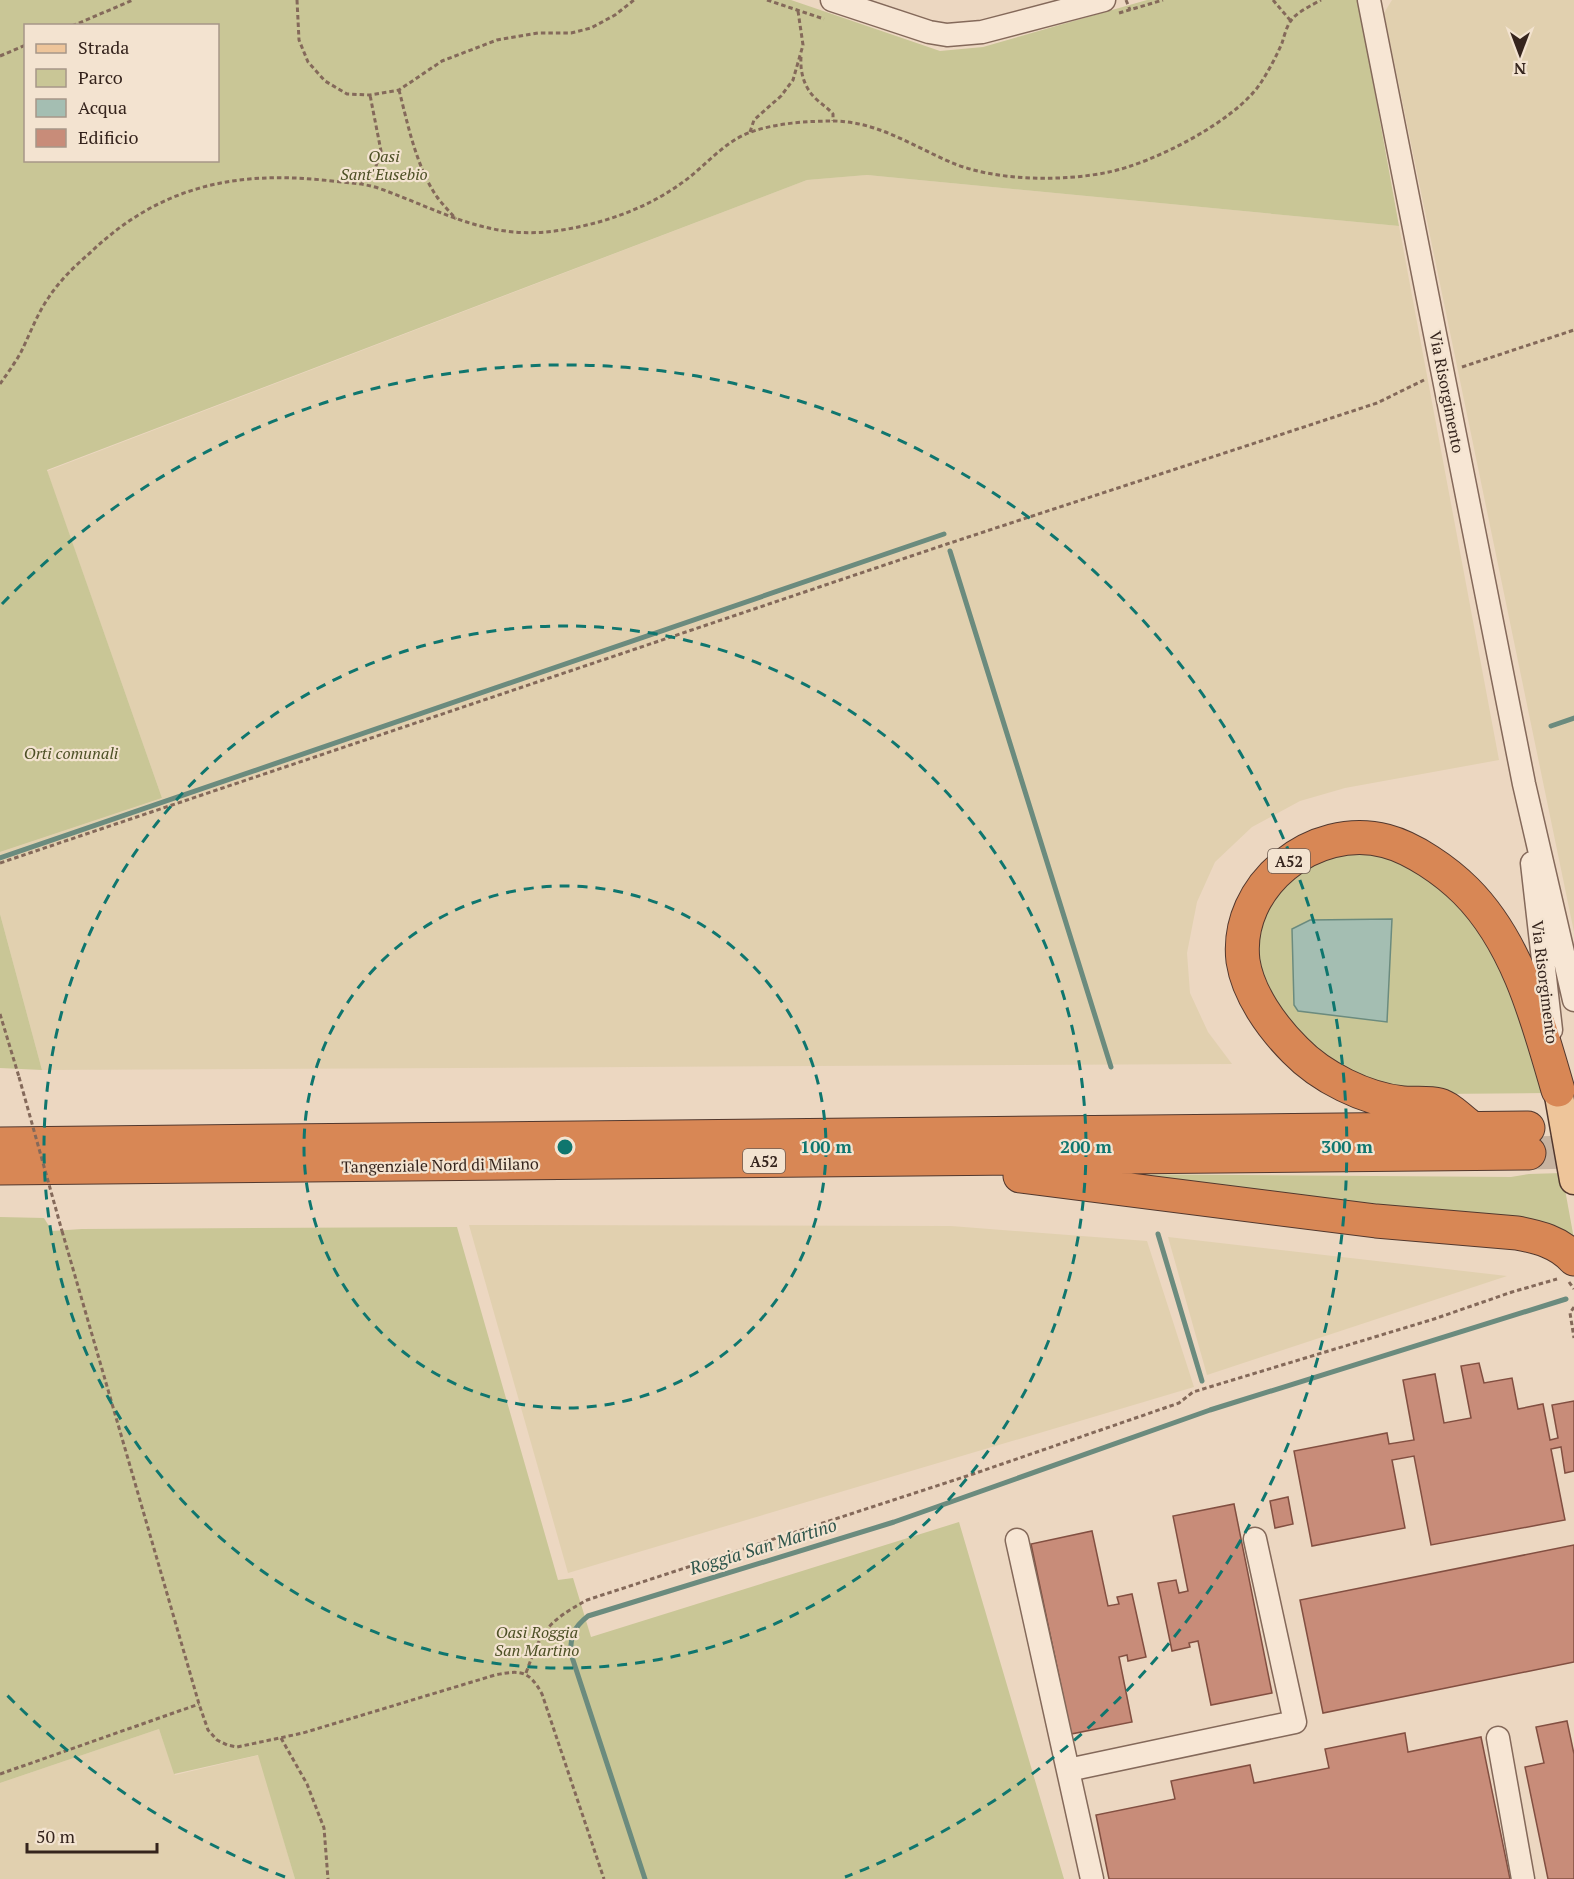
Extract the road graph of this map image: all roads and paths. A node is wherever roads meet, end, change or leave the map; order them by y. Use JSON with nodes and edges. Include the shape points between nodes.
{"nodes":[{"id":1,"x":133,"y":0,"type":"edge"},
{"id":2,"x":297,"y":0,"type":"edge"},
{"id":3,"x":634,"y":0,"type":"edge"},
{"id":4,"x":832,"y":0,"type":"edge"},
{"id":5,"x":1104,"y":0,"type":"edge"},
{"id":6,"x":1126,"y":0,"type":"edge"},
{"id":7,"x":1273,"y":0,"type":"edge"},
{"id":8,"x":1321,"y":0,"type":"edge"},
{"id":9,"x":1369,"y":0,"type":"edge"},
{"id":10,"x":1130,"y":10,"type":"dead end"},
{"id":11,"x":798,"y":11,"type":"dead end"},
{"id":12,"x":1290,"y":20,"type":"junction"},
{"id":13,"x":77,"y":24,"type":"edge"},
{"id":14,"x":24,"y":46,"type":"edge"},
{"id":15,"x":801,"y":52,"type":"junction"},
{"id":16,"x":0,"y":56,"type":"edge"},
{"id":17,"x":399,"y":90,"type":"junction"},
{"id":18,"x":370,"y":95,"type":"junction"},
{"id":19,"x":832,"y":121,"type":"junction"},
{"id":20,"x":750,"y":132,"type":"junction"},
{"id":21,"x":361,"y":183,"type":"junction"},
{"id":22,"x":457,"y":220,"type":"junction"},
{"id":23,"x":1574,"y":330,"type":"edge"},
{"id":24,"x":1443,"y":373,"type":"junction"},
{"id":25,"x":0,"y":384,"type":"edge"},
{"id":26,"x":1524,"y":784,"type":"junction"},
{"id":27,"x":0,"y":863,"type":"edge"},
{"id":28,"x":1574,"y":1000,"type":"edge"},
{"id":29,"x":0,"y":1014,"type":"edge"},
{"id":30,"x":1558,"y":1090,"type":"junction"},
{"id":31,"x":1472,"y":1128,"type":"junction"},
{"id":32,"x":0,"y":1144,"type":"edge"},
{"id":33,"x":557,"y":1163,"type":"junction"},
{"id":34,"x":0,"y":1168,"type":"edge"},
{"id":35,"x":1574,"y":1180,"type":"edge"},
{"id":36,"x":1574,"y":1259,"type":"edge"},
{"id":37,"x":1574,"y":1289,"type":"edge"},
{"id":38,"x":1574,"y":1307,"type":"edge"},
{"id":39,"x":1574,"y":1338,"type":"edge"},
{"id":40,"x":1255,"y":1539,"type":"dead end"},
{"id":41,"x":1017,"y":1540,"type":"dead end"},
{"id":42,"x":526,"y":1673,"type":"junction"},
{"id":43,"x":199,"y":1704,"type":"junction"},
{"id":44,"x":281,"y":1738,"type":"junction"},
{"id":45,"x":1498,"y":1738,"type":"dead end"},
{"id":46,"x":1068,"y":1770,"type":"junction"},
{"id":47,"x":0,"y":1774,"type":"edge"},
{"id":48,"x":328,"y":1879,"type":"edge"},
{"id":49,"x":604,"y":1879,"type":"edge"},
{"id":50,"x":1092,"y":1879,"type":"edge"},
{"id":51,"x":1523,"y":1879,"type":"edge"}],
"edges":[{"from":1,"to":13,"type":"path"},
{"from":2,"to":18,"type":"path","via":[[299,40],[308,62],[325,81],[347,94]]},
{"from":3,"to":17,"type":"path","via":[[591,28],[497,40],[467,51],[442,61]]},
{"from":4,"to":5,"type":"street","via":[[929,33],[947,35],[982,32]]},
{"from":6,"to":10,"type":"path"},
{"from":7,"to":12,"type":"path"},
{"from":8,"to":12,"type":"path"},
{"from":9,"to":24,"type":"street","name":"Via Risorgimento"},
{"from":11,"to":15,"type":"path"},
{"from":12,"to":19,"type":"path","via":[[1258,87],[1225,118],[1156,157],[1111,172],[1029,178],[979,172],[878,128]]},
{"from":14,"to":16,"type":"path"},
{"from":15,"to":19,"type":"path","via":[[804,82],[833,114]]},
{"from":15,"to":20,"type":"path","via":[[793,80],[782,96],[754,120]]},
{"from":17,"to":18,"type":"path"},
{"from":17,"to":22,"type":"path","via":[[426,179]]},
{"from":18,"to":21,"type":"path","via":[[381,151],[374,172]]},
{"from":19,"to":20,"type":"path","via":[[791,123]]},
{"from":20,"to":22,"type":"path","via":[[721,149],[685,181],[650,204],[601,221],[561,231],[525,232],[496,231]]},
{"from":21,"to":22,"type":"path"},
{"from":21,"to":25,"type":"path","via":[[270,176],[214,183],[155,204],[111,232],[48,297],[19,356]]},
{"from":23,"to":24,"type":"path"},
{"from":24,"to":26,"type":"street","name":"Via Risorgimento"},
{"from":24,"to":27,"type":"path","via":[[1377,403]]},
{"from":26,"to":28,"type":"street","name":"Via Risorgimento"},
{"from":26,"to":30,"type":"street","name":"Via Risorgimento"},
{"from":29,"to":43,"type":"path","bridge":true},
{"from":30,"to":31,"type":"highway","number":"A52","via":[[1533,1006],[1502,940],[1472,898],[1451,877],[1406,849],[1373,838],[1323,843],[1294,857],[1262,889],[1245,930],[1243,961],[1268,1017],[1296,1052],[1331,1077],[1385,1099],[1440,1105]]},
{"from":30,"to":35,"type":"main road","name":"Via Risorgimento"},
{"from":31,"to":32,"type":"highway","name":"Tangenziale Nord di Milano","number":"A52"},
{"from":31,"to":33,"type":"highway","name":"Tangenziale Nord di Milano","number":"A52","via":[[1528,1140]]},
{"from":33,"to":34,"type":"highway","name":"Tangenziale Nord di Milano","number":"A52"},
{"from":33,"to":36,"type":"highway","number":"A52","via":[[683,1175],[1031,1177],[1376,1221],[1517,1233],[1556,1244]]},
{"from":37,"to":42,"type":"path","via":[[1567,1281],[1555,1279],[1193,1392],[1179,1403],[1136,1418],[606,1593],[553,1621],[536,1645]]},
{"from":38,"to":39,"type":"path","via":[[1570,1313]]},
{"from":40,"to":46,"type":"street","via":[[1295,1722]]},
{"from":41,"to":46,"type":"street"},
{"from":42,"to":44,"type":"path","via":[[495,1675]]},
{"from":42,"to":49,"type":"path","via":[[542,1694]]},
{"from":43,"to":44,"type":"path","via":[[208,1730],[227,1745],[237,1748]]},
{"from":43,"to":47,"type":"path"},
{"from":44,"to":48,"type":"path","via":[[320,1813]]},
{"from":45,"to":51,"type":"street"},
{"from":46,"to":50,"type":"street"}]}
